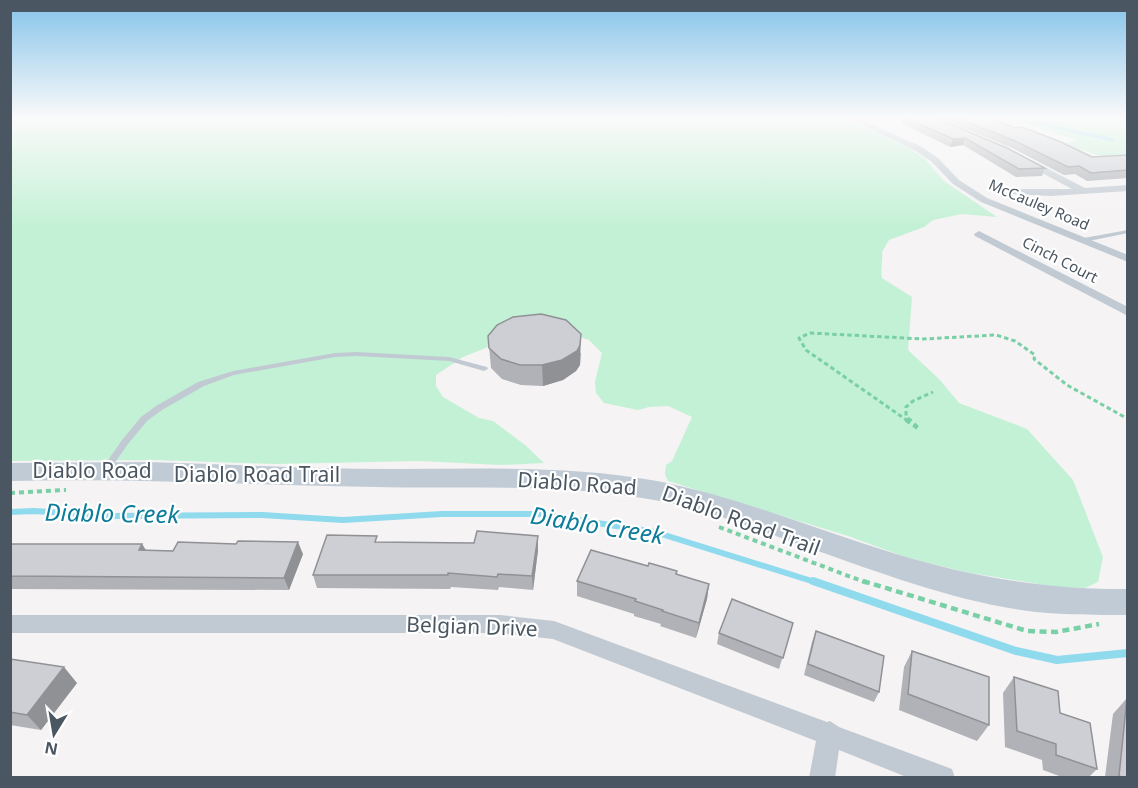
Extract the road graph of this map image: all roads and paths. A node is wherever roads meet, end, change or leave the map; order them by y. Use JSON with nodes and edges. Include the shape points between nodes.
{"nodes":[{"id":1,"x":926,"y":154,"type":"edge"},
{"id":2,"x":1017,"y":157,"type":"edge"},
{"id":3,"x":1128,"y":188,"type":"edge"},
{"id":4,"x":1084,"y":191,"type":"junction"},
{"id":5,"x":1016,"y":192,"type":"dead end"},
{"id":6,"x":1128,"y":231,"type":"edge"},
{"id":7,"x":979,"y":234,"type":"dead end"},
{"id":8,"x":1084,"y":240,"type":"junction"},
{"id":9,"x":1128,"y":259,"type":"edge"},
{"id":10,"x":1128,"y":312,"type":"edge"},
{"id":11,"x":484,"y":369,"type":"dead end"},
{"id":12,"x":933,"y":392,"type":"dead end"},
{"id":13,"x":1128,"y":419,"type":"edge"},
{"id":14,"x":105,"y":471,"type":"junction"},
{"id":15,"x":10,"y":472,"type":"edge"},
{"id":16,"x":72,"y":490,"type":"dead end"},
{"id":17,"x":10,"y":493,"type":"edge"},
{"id":18,"x":710,"y":523,"type":"dead end"},
{"id":19,"x":1128,"y":602,"type":"edge"},
{"id":20,"x":1107,"y":623,"type":"dead end"},
{"id":21,"x":10,"y":624,"type":"edge"},
{"id":22,"x":830,"y":733,"type":"junction"},
{"id":23,"x":822,"y":777,"type":"edge"},
{"id":24,"x":943,"y":777,"type":"edge"}],
"edges":[{"from":1,"to":8,"type":"street","name":"McCauley Road","via":[[956,182],[984,200]]},
{"from":2,"to":4,"type":"street"},
{"from":3,"to":4,"type":"street"},
{"from":4,"to":5,"type":"street"},
{"from":6,"to":8,"type":"lane"},
{"from":7,"to":10,"type":"street","name":"Cinch Court"},
{"from":8,"to":9,"type":"street","name":"McCauley Road"},
{"from":11,"to":14,"type":"lane","via":[[449,359],[356,354],[232,373],[201,384],[159,408],[125,441]]},
{"from":12,"to":13,"type":"path","via":[[906,407],[906,417],[919,429],[806,350],[799,338],[810,333],[922,339],[996,335],[1028,348],[1051,374]]},
{"from":14,"to":15,"type":"street","name":"Diablo Road"},
{"from":14,"to":19,"type":"street","name":"Diablo Road","via":[[630,486],[727,509],[980,590],[1046,602]]},
{"from":16,"to":17,"type":"path"},
{"from":18,"to":20,"type":"path","name":"Diablo Road Trail","via":[[878,587],[1027,631],[1056,632]]},
{"from":21,"to":22,"type":"street","name":"Belgian Drive","via":[[500,624],[554,630]]},
{"from":22,"to":23,"type":"street"},
{"from":22,"to":24,"type":"street","name":"Belgian Drive"}]}
